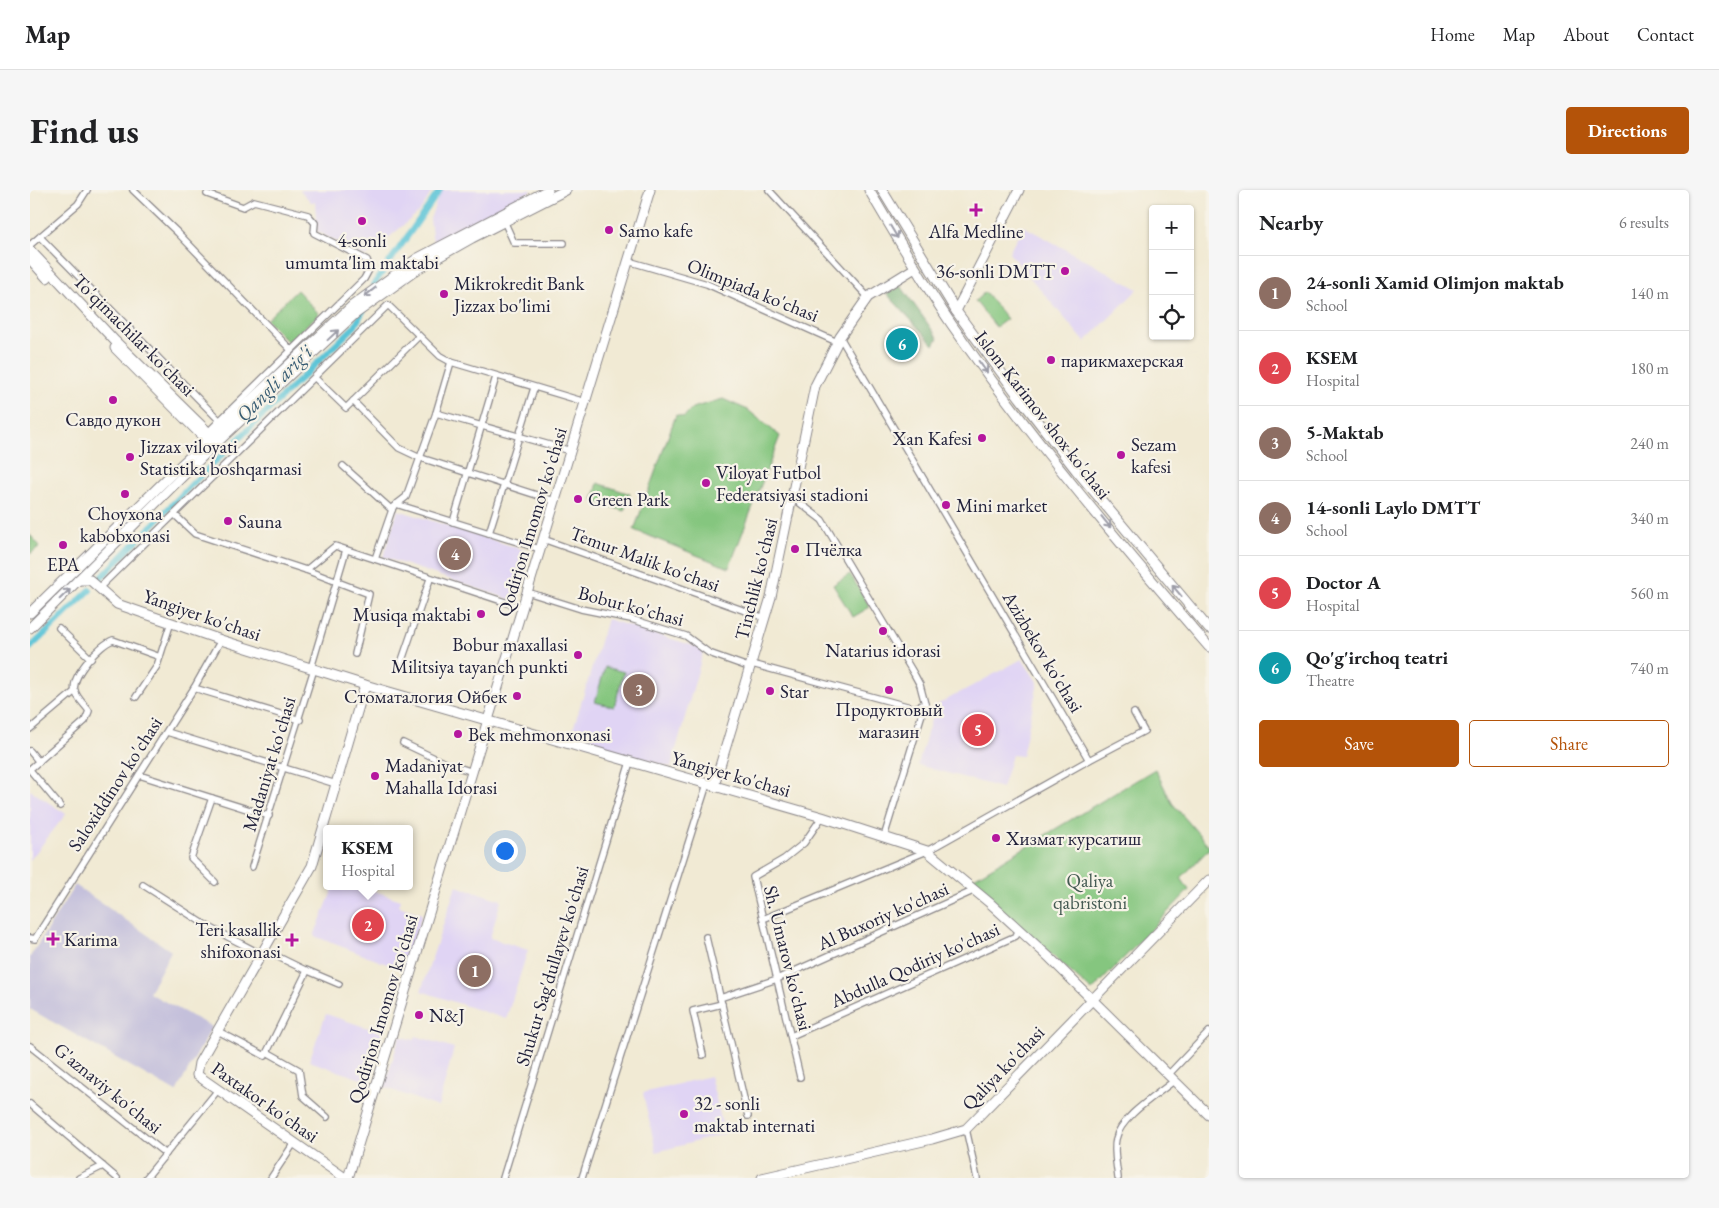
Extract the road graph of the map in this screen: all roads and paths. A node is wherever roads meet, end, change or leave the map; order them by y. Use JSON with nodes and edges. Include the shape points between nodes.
{"nodes":[{"id":1,"x":87,"y":190,"type":"edge"},
{"id":2,"x":133,"y":190,"type":"edge"},
{"id":3,"x":548,"y":190,"type":"edge"},
{"id":4,"x":566,"y":190,"type":"edge"},
{"id":5,"x":650,"y":190,"type":"edge"},
{"id":6,"x":769,"y":190,"type":"edge"},
{"id":7,"x":869,"y":190,"type":"edge"},
{"id":8,"x":882,"y":190,"type":"edge"},
{"id":9,"x":1019,"y":190,"type":"edge"},
{"id":10,"x":207,"y":194,"type":"dead end"},
{"id":11,"x":504,"y":221,"type":"junction"},
{"id":12,"x":40,"y":237,"type":"junction"},
{"id":13,"x":564,"y":243,"type":"dead end"},
{"id":14,"x":30,"y":245,"type":"edge"},
{"id":15,"x":30,"y":250,"type":"edge"},
{"id":16,"x":30,"y":259,"type":"edge"},
{"id":17,"x":628,"y":261,"type":"junction"},
{"id":18,"x":915,"y":268,"type":"junction"},
{"id":19,"x":868,"y":297,"type":"junction"},
{"id":20,"x":956,"y":311,"type":"junction"},
{"id":21,"x":419,"y":336,"type":"junction"},
{"id":22,"x":838,"y":339,"type":"junction"},
{"id":23,"x":291,"y":350,"type":"junction"},
{"id":24,"x":451,"y":362,"type":"junction"},
{"id":25,"x":496,"y":377,"type":"junction"},
{"id":26,"x":315,"y":378,"type":"junction"},
{"id":27,"x":534,"y":388,"type":"junction"},
{"id":28,"x":352,"y":401,"type":"junction"},
{"id":29,"x":585,"y":402,"type":"junction"},
{"id":30,"x":436,"y":413,"type":"junction"},
{"id":31,"x":220,"y":421,"type":"junction"},
{"id":32,"x":482,"y":426,"type":"junction"},
{"id":33,"x":519,"y":436,"type":"junction"},
{"id":34,"x":212,"y":440,"type":"junction"},
{"id":35,"x":571,"y":451,"type":"junction"},
{"id":36,"x":418,"y":457,"type":"junction"},
{"id":37,"x":343,"y":466,"type":"dead end"},
{"id":38,"x":469,"y":473,"type":"junction"},
{"id":39,"x":504,"y":484,"type":"junction"},
{"id":40,"x":1097,"y":496,"type":"junction"},
{"id":41,"x":792,"y":497,"type":"junction"},
{"id":42,"x":555,"y":501,"type":"junction"},
{"id":43,"x":1089,"y":502,"type":"junction"},
{"id":44,"x":396,"y":504,"type":"junction"},
{"id":45,"x":392,"y":510,"type":"junction"},
{"id":46,"x":175,"y":515,"type":"junction"},
{"id":47,"x":453,"y":522,"type":"junction"},
{"id":48,"x":488,"y":533,"type":"junction"},
{"id":49,"x":544,"y":539,"type":"junction"},
{"id":50,"x":540,"y":549,"type":"junction"},
{"id":51,"x":346,"y":550,"type":"junction"},
{"id":52,"x":375,"y":560,"type":"junction"},
{"id":53,"x":90,"y":568,"type":"junction"},
{"id":54,"x":306,"y":570,"type":"junction"},
{"id":55,"x":430,"y":579,"type":"junction"},
{"id":56,"x":78,"y":580,"type":"junction"},
{"id":57,"x":90,"y":580,"type":"junction"},
{"id":58,"x":336,"y":581,"type":"junction"},
{"id":59,"x":99,"y":588,"type":"junction"},
{"id":60,"x":527,"y":592,"type":"junction"},
{"id":61,"x":523,"y":608,"type":"junction"},
{"id":62,"x":30,"y":613,"type":"edge"},
{"id":63,"x":765,"y":618,"type":"junction"},
{"id":64,"x":171,"y":622,"type":"junction"},
{"id":65,"x":30,"y":628,"type":"edge"},
{"id":66,"x":59,"y":628,"type":"dead end"},
{"id":67,"x":1209,"y":629,"type":"edge"},
{"id":68,"x":221,"y":640,"type":"junction"},
{"id":69,"x":1209,"y":646,"type":"edge"},
{"id":70,"x":355,"y":654,"type":"dead end"},
{"id":71,"x":160,"y":657,"type":"junction"},
{"id":72,"x":91,"y":659,"type":"junction"},
{"id":73,"x":400,"y":666,"type":"dead end"},
{"id":74,"x":751,"y":666,"type":"junction"},
{"id":75,"x":313,"y":668,"type":"junction"},
{"id":76,"x":365,"y":685,"type":"junction"},
{"id":77,"x":194,"y":688,"type":"junction"},
{"id":78,"x":75,"y":691,"type":"junction"},
{"id":79,"x":136,"y":697,"type":"dead end"},
{"id":80,"x":925,"y":704,"type":"junction"},
{"id":81,"x":1134,"y":713,"type":"dead end"},
{"id":82,"x":300,"y":720,"type":"junction"},
{"id":83,"x":488,"y":722,"type":"junction"},
{"id":84,"x":30,"y":729,"type":"edge"},
{"id":85,"x":167,"y":732,"type":"junction"},
{"id":86,"x":403,"y":743,"type":"dead end"},
{"id":87,"x":30,"y":751,"type":"edge"},
{"id":88,"x":1089,"y":760,"type":"junction"},
{"id":89,"x":39,"y":762,"type":"junction"},
{"id":90,"x":630,"y":762,"type":"junction"},
{"id":91,"x":284,"y":768,"type":"junction"},
{"id":92,"x":30,"y":769,"type":"edge"},
{"id":93,"x":473,"y":772,"type":"junction"},
{"id":94,"x":139,"y":775,"type":"junction"},
{"id":95,"x":336,"y":784,"type":"junction"},
{"id":96,"x":710,"y":785,"type":"junction"},
{"id":97,"x":212,"y":798,"type":"junction"},
{"id":98,"x":60,"y":806,"type":"dead end"},
{"id":99,"x":268,"y":816,"type":"junction"},
{"id":100,"x":822,"y":817,"type":"junction"},
{"id":101,"x":324,"y":825,"type":"edge"},
{"id":102,"x":323,"y":828,"type":"edge"},
{"id":103,"x":884,"y":837,"type":"junction"},
{"id":104,"x":927,"y":851,"type":"junction"},
{"id":105,"x":252,"y":867,"type":"dead end"},
{"id":106,"x":1209,"y":880,"type":"edge"},
{"id":107,"x":216,"y":882,"type":"dead end"},
{"id":108,"x":143,"y":885,"type":"dead end"},
{"id":109,"x":973,"y":891,"type":"junction"},
{"id":110,"x":762,"y":919,"type":"junction"},
{"id":111,"x":1019,"y":929,"type":"junction"},
{"id":112,"x":706,"y":937,"type":"dead end"},
{"id":113,"x":30,"y":938,"type":"edge"},
{"id":114,"x":263,"y":952,"type":"junction"},
{"id":115,"x":306,"y":970,"type":"junction"},
{"id":116,"x":778,"y":979,"type":"junction"},
{"id":117,"x":339,"y":984,"type":"dead end"},
{"id":118,"x":1093,"y":999,"type":"junction"},
{"id":119,"x":721,"y":1001,"type":"junction"},
{"id":120,"x":218,"y":1031,"type":"junction"},
{"id":121,"x":1209,"y":1032,"type":"edge"},
{"id":122,"x":791,"y":1036,"type":"junction"},
{"id":123,"x":30,"y":1046,"type":"edge"},
{"id":124,"x":267,"y":1052,"type":"junction"},
{"id":125,"x":704,"y":1054,"type":"dead end"},
{"id":126,"x":800,"y":1077,"type":"dead end"},
{"id":127,"x":1172,"y":1077,"type":"junction"},
{"id":128,"x":218,"y":1090,"type":"junction"},
{"id":129,"x":30,"y":1104,"type":"edge"},
{"id":130,"x":1209,"y":1114,"type":"edge"},
{"id":131,"x":748,"y":1116,"type":"dead end"},
{"id":132,"x":327,"y":1117,"type":"dead end"},
{"id":133,"x":966,"y":1129,"type":"junction"},
{"id":134,"x":294,"y":1143,"type":"junction"},
{"id":135,"x":166,"y":1154,"type":"junction"},
{"id":136,"x":103,"y":1166,"type":"junction"},
{"id":137,"x":79,"y":1178,"type":"edge"},
{"id":138,"x":118,"y":1178,"type":"edge"},
{"id":139,"x":146,"y":1178,"type":"edge"},
{"id":140,"x":271,"y":1178,"type":"edge"},
{"id":141,"x":347,"y":1178,"type":"edge"},
{"id":142,"x":503,"y":1178,"type":"edge"},
{"id":143,"x":582,"y":1178,"type":"edge"},
{"id":144,"x":762,"y":1178,"type":"edge"},
{"id":145,"x":977,"y":1178,"type":"edge"},
{"id":146,"x":1118,"y":1178,"type":"edge"}],
"edges":[{"from":1,"to":12,"type":"street","via":[[78,204]]},
{"from":2,"to":23,"type":"street"},
{"from":3,"to":34,"type":"main road","one_way":true,"via":[[418,258],[377,286]]},
{"from":4,"to":11,"type":"main road"},
{"from":5,"to":17,"type":"main road","name":"Qodirjon Imomov ko'chasi"},
{"from":6,"to":19,"type":"street"},
{"from":7,"to":18,"type":"main road","name":"Islom Karimov shox ko'chasi","one_way":true},
{"from":8,"to":20,"type":"main road","name":"Islom Karimov shox ko'chasi"},
{"from":9,"to":20,"type":"main road"},
{"from":10,"to":23,"type":"street","via":[[243,207],[254,201],[308,215],[315,223],[314,233],[367,260],[370,268],[364,280]]},
{"from":11,"to":13,"type":"street","via":[[514,243]]},
{"from":34,"to":11,"type":"main road","one_way":true,"via":[[355,314],[419,268]]},
{"from":12,"to":14,"type":"street"},
{"from":12,"to":31,"type":"street"},
{"from":15,"to":34,"type":"main road","name":"To'qimachilar ko'chasi"},
{"from":16,"to":34,"type":"main road","name":"To'qimachilar ko'chasi"},
{"from":17,"to":22,"type":"street","name":"Olimpiada ko'chasi","via":[[707,284]]},
{"from":17,"to":29,"type":"main road","name":"Qodirjon Imomov ko'chasi"},
{"from":18,"to":19,"type":"main road","name":"Tinchlik ko'chasi"},
{"from":18,"to":43,"type":"main road","name":"Islom Karimov shox ko'chasi","one_way":true,"via":[[1022,420]]},
{"from":19,"to":22,"type":"main road","name":"Tinchlik ko'chasi"},
{"from":20,"to":40,"type":"main road","name":"Islom Karimov shox ko'chasi"},
{"from":21,"to":24,"type":"street"},
{"from":21,"to":26,"type":"street","via":[[388,306]]},
{"from":21,"to":28,"type":"street"},
{"from":22,"to":41,"type":"main road","name":"Tinchlik ko'chasi","via":[[815,386]]},
{"from":22,"to":88,"type":"street","name":"Azizbekov ko'chasi","via":[[878,400]]},
{"from":23,"to":31,"type":"street"},
{"from":24,"to":25,"type":"street"},
{"from":24,"to":30,"type":"street"},
{"from":25,"to":27,"type":"street"},
{"from":25,"to":32,"type":"street"},
{"from":26,"to":28,"type":"street","via":[[346,408]]},
{"from":26,"to":46,"type":"street"},
{"from":27,"to":29,"type":"street"},
{"from":27,"to":33,"type":"street"},
{"from":28,"to":36,"type":"street","via":[[399,448]]},
{"from":29,"to":35,"type":"main road","name":"Qodirjon Imomov ko'chasi"},
{"from":30,"to":32,"type":"street"},
{"from":30,"to":36,"type":"street"},
{"from":31,"to":34,"type":"street"},
{"from":32,"to":33,"type":"street"},
{"from":32,"to":38,"type":"street"},
{"from":33,"to":35,"type":"street"},
{"from":33,"to":39,"type":"street"},
{"from":34,"to":53,"type":"main road"},
{"from":34,"to":62,"type":"main road"},
{"from":35,"to":42,"type":"main road","name":"Qodirjon Imomov ko'chasi"},
{"from":36,"to":38,"type":"street"},
{"from":36,"to":44,"type":"street","via":[[406,496]]},
{"from":37,"to":45,"type":"street"},
{"from":38,"to":39,"type":"street"},
{"from":38,"to":47,"type":"street"},
{"from":39,"to":42,"type":"street"},
{"from":39,"to":48,"type":"street"},
{"from":40,"to":43,"type":"main road","via":[[1094,503]]},
{"from":67,"to":40,"type":"main road","name":"Islom Karimov shox ko'chasi","one_way":true},
{"from":41,"to":63,"type":"main road","name":"Tinchlik ko'chasi"},
{"from":41,"to":80,"type":"street","via":[[822,520],[920,684]]},
{"from":42,"to":49,"type":"main road","name":"Qodirjon Imomov ko'chasi"},
{"from":43,"to":69,"type":"main road","name":"Islom Karimov shox ko'chasi","one_way":true},
{"from":44,"to":45,"type":"street"},
{"from":44,"to":47,"type":"street"},
{"from":45,"to":52,"type":"street"},
{"from":46,"to":54,"type":"street","via":[[195,534]]},
{"from":46,"to":59,"type":"street"},
{"from":47,"to":48,"type":"street"},
{"from":48,"to":50,"type":"street"},
{"from":49,"to":50,"type":"main road","name":"Qodirjon Imomov ko'chasi"},
{"from":49,"to":63,"type":"street","name":"Temur Malik ko'chasi"},
{"from":50,"to":60,"type":"main road","name":"Qodirjon Imomov ko'chasi"},
{"from":51,"to":52,"type":"street"},
{"from":51,"to":54,"type":"street","via":[[335,546]]},
{"from":51,"to":58,"type":"street"},
{"from":52,"to":55,"type":"street"},
{"from":53,"to":56,"type":"main road"},
{"from":53,"to":57,"type":"main road"},
{"from":54,"to":58,"type":"street"},
{"from":55,"to":61,"type":"street"},
{"from":55,"to":73,"type":"street"},
{"from":56,"to":57,"type":"main road"},
{"from":65,"to":56,"type":"main road","one_way":true},
{"from":57,"to":59,"type":"main road","name":"Yangiyer ko'chasi"},
{"from":58,"to":70,"type":"street","via":[[369,594]]},
{"from":58,"to":75,"type":"street"},
{"from":59,"to":64,"type":"main road","name":"Yangiyer ko'chasi","via":[[117,604]]},
{"from":60,"to":61,"type":"main road","name":"Qodirjon Imomov ko'chasi"},
{"from":60,"to":74,"type":"street","name":"Bobur ko'chasi","via":[[686,636],[709,653]]},
{"from":61,"to":83,"type":"main road","name":"Qodirjon Imomov ko'chasi"},
{"from":63,"to":74,"type":"main road","name":"Tinchlik ko'chasi"},
{"from":64,"to":68,"type":"main road","name":"Yangiyer ko'chasi"},
{"from":64,"to":71,"type":"street"},
{"from":66,"to":72,"type":"street"},
{"from":68,"to":75,"type":"main road","name":"Yangiyer ko'chasi"},
{"from":68,"to":77,"type":"street","name":"Saloxiddinov ko'chasi"},
{"from":71,"to":72,"type":"street","via":[[113,640],[104,643]]},
{"from":71,"to":79,"type":"street"},
{"from":72,"to":78,"type":"street","via":[[76,678]]},
{"from":74,"to":80,"type":"street","via":[[914,708]]},
{"from":74,"to":96,"type":"main road","name":"Tinchlik ko'chasi"},
{"from":75,"to":76,"type":"main road","name":"Yangiyer ko'chasi"},
{"from":75,"to":82,"type":"street","name":"Madaniyat ko'chasi"},
{"from":76,"to":83,"type":"main road","name":"Yangiyer ko'chasi"},
{"from":76,"to":95,"type":"main road","name":"Paxtakor ko'chasi"},
{"from":77,"to":82,"type":"street"},
{"from":77,"to":85,"type":"street","name":"Saloxiddinov ko'chasi"},
{"from":78,"to":84,"type":"street"},
{"from":78,"to":89,"type":"street","via":[[89,711],[86,721]]},
{"from":80,"to":103,"type":"street"},
{"from":81,"to":88,"type":"street","via":[[1144,731]]},
{"from":82,"to":91,"type":"street","name":"Madaniyat ko'chasi"},
{"from":83,"to":90,"type":"main road","name":"Yangiyer ko'chasi"},
{"from":83,"to":93,"type":"main road","name":"Qodirjon Imomov ko'chasi"},
{"from":85,"to":91,"type":"street"},
{"from":85,"to":94,"type":"street","name":"Saloxiddinov ko'chasi"},
{"from":86,"to":93,"type":"street"},
{"from":87,"to":89,"type":"street"},
{"from":88,"to":104,"type":"street"},
{"from":89,"to":92,"type":"street"},
{"from":90,"to":96,"type":"main road","name":"Yangiyer ko'chasi"},
{"from":90,"to":142,"type":"street","name":"Shukur Sag'dullayev ko'chasi"},
{"from":91,"to":95,"type":"street"},
{"from":91,"to":99,"type":"street","name":"Madaniyat ko'chasi"},
{"from":92,"to":98,"type":"street"},
{"from":93,"to":141,"type":"main road","name":"Qodirjon Imomov ko'chasi"},
{"from":94,"to":97,"type":"street"},
{"from":94,"to":113,"type":"street","name":"Saloxiddinov ko'chasi","via":[[35,939]]},
{"from":95,"to":101,"type":"main road","name":"Paxtakor ko'chasi"},
{"from":96,"to":100,"type":"main road","name":"Yangiyer ko'chasi"},
{"from":96,"to":143,"type":"street"},
{"from":97,"to":99,"type":"street"},
{"from":97,"to":107,"type":"street","via":[[191,858]]},
{"from":99,"to":105,"type":"street","name":"Madaniyat ko'chasi"},
{"from":100,"to":103,"type":"main road","name":"Yangiyer ko'chasi"},
{"from":100,"to":110,"type":"street","name":"Sh. Umarov ko'chasi","via":[[804,844],[753,877]]},
{"from":102,"to":114,"type":"main road","name":"Paxtakor ko'chasi","via":[[312,866]]},
{"from":103,"to":104,"type":"main road","name":"Yangiyer ko'chasi"},
{"from":104,"to":109,"type":"main road","name":"Yangiyer ko'chasi"},
{"from":104,"to":110,"type":"street"},
{"from":106,"to":118,"type":"main road","name":"Qaliya ko'chasi"},
{"from":108,"to":114,"type":"street","via":[[210,927]]},
{"from":109,"to":111,"type":"main road","name":"Yangiyer ko'chasi"},
{"from":109,"to":116,"type":"street","name":"Al Buxoriy ko'chasi"},
{"from":110,"to":116,"type":"street","name":"Sh. Umarov ko'chasi"},
{"from":111,"to":118,"type":"main road","name":"Yangiyer ko'chasi"},
{"from":111,"to":122,"type":"street","name":"Abdulla Qodiriy ko'chasi","via":[[1016,936]]},
{"from":112,"to":119,"type":"street"},
{"from":114,"to":115,"type":"street"},
{"from":114,"to":120,"type":"main road","name":"Paxtakor ko'chasi"},
{"from":115,"to":117,"type":"street"},
{"from":115,"to":124,"type":"street"},
{"from":116,"to":119,"type":"street","name":"Al Buxoriy ko'chasi"},
{"from":116,"to":122,"type":"street","name":"Sh. Umarov ko'chasi"},
{"from":118,"to":127,"type":"main road","name":"Yangiyer ko'chasi"},
{"from":118,"to":133,"type":"main road","name":"Qaliya ko'chasi"},
{"from":119,"to":125,"type":"street","name":"Al Buxoriy ko'chasi","via":[[693,1011]]},
{"from":119,"to":131,"type":"street"},
{"from":120,"to":124,"type":"street","via":[[265,1056]]},
{"from":120,"to":128,"type":"main road","name":"Paxtakor ko'chasi","via":[[198,1063],[197,1075]]},
{"from":121,"to":127,"type":"street"},
{"from":122,"to":126,"type":"street","name":"Sh. Umarov ko'chasi"},
{"from":123,"to":135,"type":"street","name":"G'aznaviy ko'chasi"},
{"from":124,"to":132,"type":"street","via":[[299,1070],[303,1096]]},
{"from":127,"to":130,"type":"main road","name":"Yangiyer ko'chasi"},
{"from":127,"to":146,"type":"street","via":[[1118,1129],[1115,1149]]},
{"from":128,"to":134,"type":"main road","name":"Paxtakor ko'chasi"},
{"from":128,"to":135,"type":"street"},
{"from":129,"to":136,"type":"street"},
{"from":133,"to":144,"type":"main road","name":"Qaliya ko'chasi"},
{"from":133,"to":145,"type":"street"},
{"from":134,"to":140,"type":"street"},
{"from":134,"to":141,"type":"main road","name":"Paxtakor ko'chasi"},
{"from":135,"to":139,"type":"street"},
{"from":136,"to":137,"type":"street"},
{"from":136,"to":138,"type":"street"}]}
